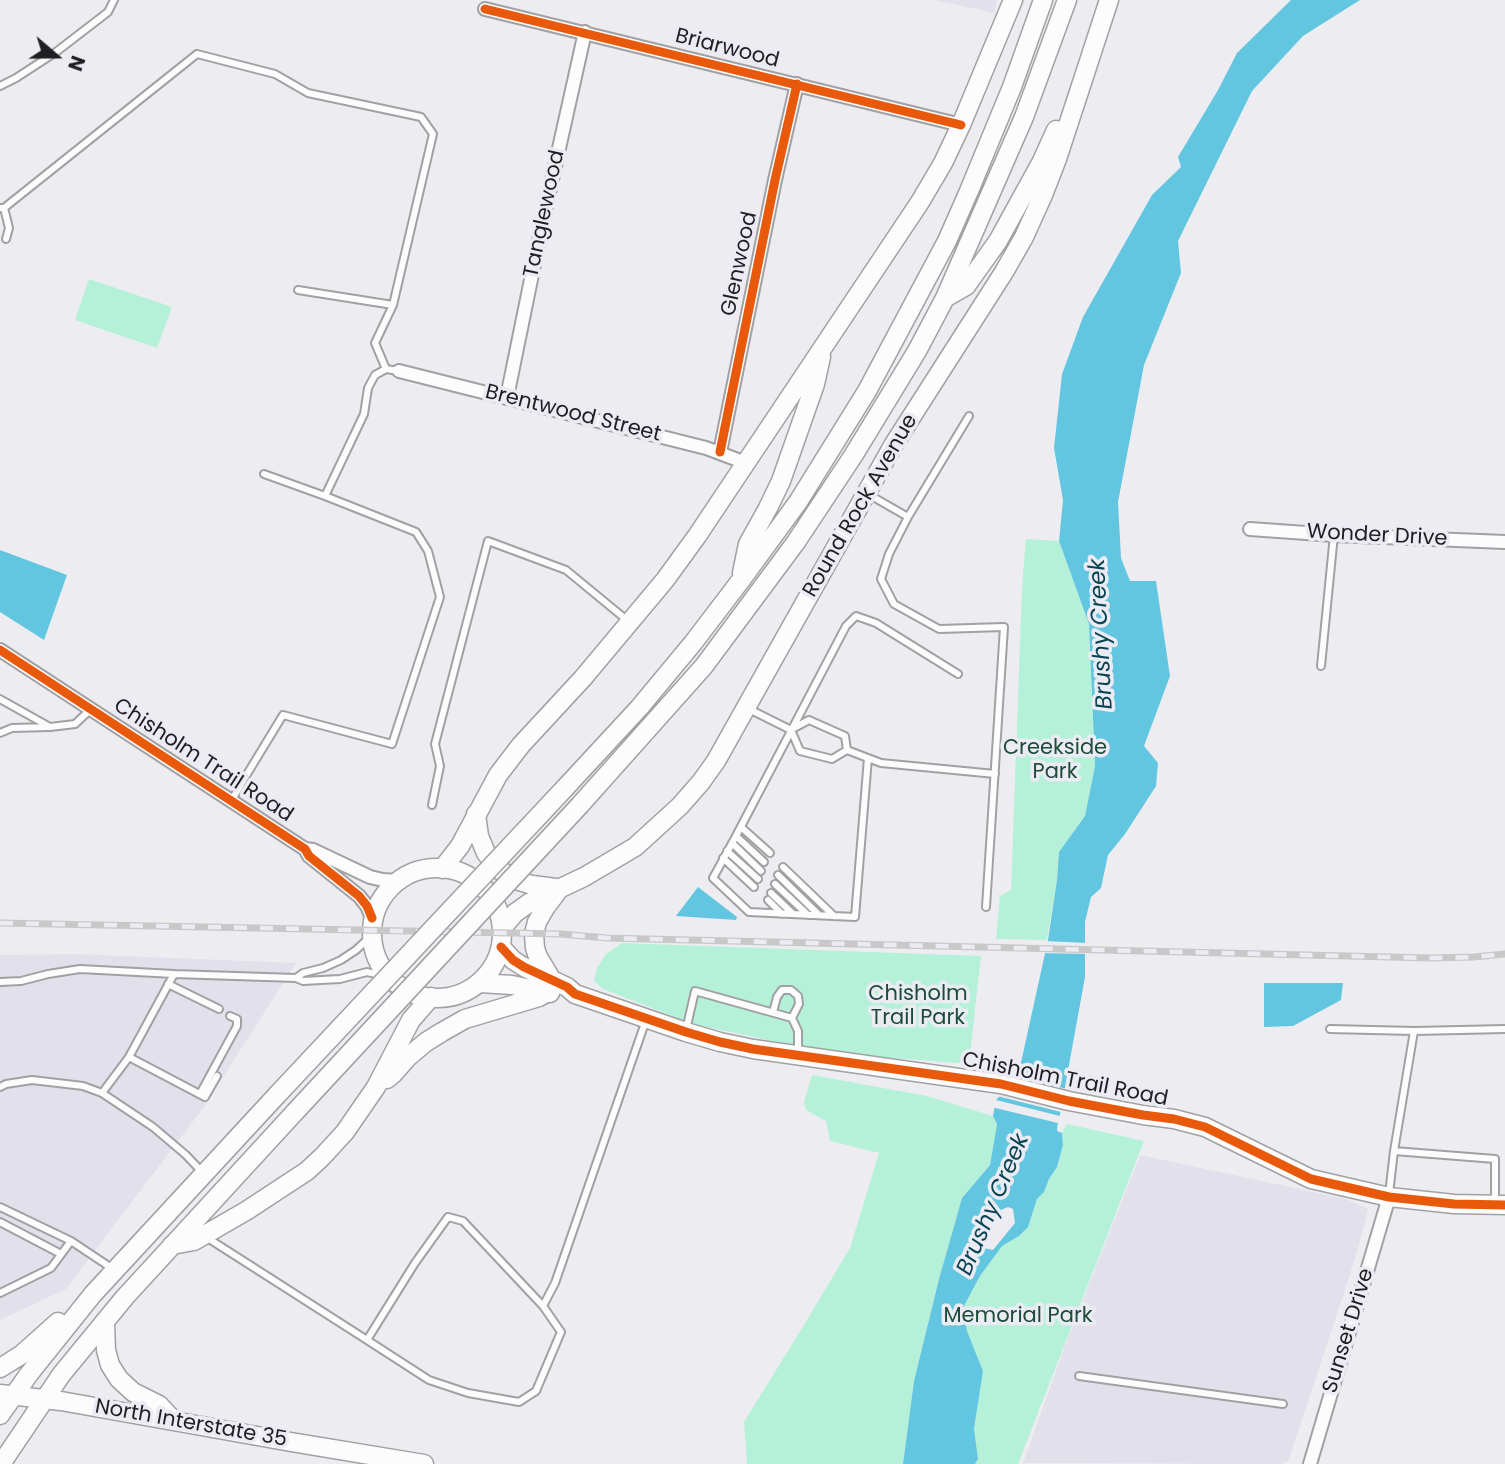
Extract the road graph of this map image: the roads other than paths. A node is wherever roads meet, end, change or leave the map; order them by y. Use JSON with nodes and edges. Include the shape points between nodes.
{"nodes":[{"id":1,"x":114,"y":0,"type":"edge"},
{"id":2,"x":1013,"y":0,"type":"edge"},
{"id":3,"x":1043,"y":0,"type":"edge"},
{"id":4,"x":1066,"y":0,"type":"edge"},
{"id":5,"x":1109,"y":0,"type":"edge"},
{"id":6,"x":485,"y":9,"type":"dead end"},
{"id":7,"x":585,"y":32,"type":"junction"},
{"id":8,"x":797,"y":84,"type":"junction"},
{"id":9,"x":0,"y":86,"type":"edge"},
{"id":10,"x":1079,"y":95,"type":"junction"},
{"id":11,"x":961,"y":125,"type":"junction"},
{"id":12,"x":2,"y":208,"type":"edge"},
{"id":13,"x":6,"y":239,"type":"dead end"},
{"id":14,"x":298,"y":290,"type":"dead end"},
{"id":15,"x":945,"y":298,"type":"junction"},
{"id":16,"x":393,"y":305,"type":"junction"},
{"id":17,"x":824,"y":347,"type":"junction"},
{"id":18,"x":392,"y":370,"type":"junction"},
{"id":19,"x":507,"y":397,"type":"junction"},
{"id":20,"x":969,"y":416,"type":"dead end"},
{"id":21,"x":720,"y":452,"type":"junction"},
{"id":22,"x":746,"y":463,"type":"junction"},
{"id":23,"x":264,"y":474,"type":"dead end"},
{"id":24,"x":867,"y":493,"type":"junction"},
{"id":25,"x":325,"y":496,"type":"junction"},
{"id":26,"x":908,"y":517,"type":"junction"},
{"id":27,"x":1250,"y":528,"type":"dead end"},
{"id":28,"x":1334,"y":535,"type":"junction"},
{"id":29,"x":1505,"y":542,"type":"edge"},
{"id":30,"x":741,"y":580,"type":"junction"},
{"id":31,"x":629,"y":622,"type":"junction"},
{"id":32,"x":0,"y":650,"type":"edge"},
{"id":33,"x":1321,"y":666,"type":"dead end"},
{"id":34,"x":958,"y":674,"type":"dead end"},
{"id":35,"x":0,"y":699,"type":"edge"},
{"id":36,"x":747,"y":708,"type":"junction"},
{"id":37,"x":92,"y":709,"type":"junction"},
{"id":38,"x":50,"y":727,"type":"junction"},
{"id":39,"x":790,"y":730,"type":"junction"},
{"id":40,"x":0,"y":733,"type":"edge"},
{"id":41,"x":847,"y":750,"type":"junction"},
{"id":42,"x":868,"y":758,"type":"junction"},
{"id":43,"x":995,"y":774,"type":"junction"},
{"id":44,"x":232,"y":800,"type":"junction"},
{"id":45,"x":432,"y":805,"type":"dead end"},
{"id":46,"x":476,"y":814,"type":"junction"},
{"id":47,"x":741,"y":827,"type":"junction"},
{"id":48,"x":736,"y":836,"type":"junction"},
{"id":49,"x":732,"y":843,"type":"junction"},
{"id":50,"x":305,"y":849,"type":"junction"},
{"id":51,"x":727,"y":851,"type":"junction"},
{"id":52,"x":770,"y":853,"type":"dead end"},
{"id":53,"x":723,"y":858,"type":"junction"},
{"id":54,"x":764,"y":862,"type":"dead end"},
{"id":55,"x":783,"y":867,"type":"dead end"},
{"id":56,"x":442,"y":869,"type":"junction"},
{"id":57,"x":761,"y":870,"type":"dead end"},
{"id":58,"x":778,"y":875,"type":"dead end"},
{"id":59,"x":758,"y":879,"type":"dead end"},
{"id":60,"x":397,"y":881,"type":"junction"},
{"id":61,"x":775,"y":884,"type":"dead end"},
{"id":62,"x":754,"y":887,"type":"dead end"},
{"id":63,"x":560,"y":889,"type":"junction"},
{"id":64,"x":986,"y":907,"type":"dead end"},
{"id":65,"x":782,"y":914,"type":"junction"},
{"id":66,"x":793,"y":914,"type":"junction"},
{"id":67,"x":808,"y":915,"type":"junction"},
{"id":68,"x":820,"y":915,"type":"junction"},
{"id":69,"x":834,"y":916,"type":"junction"},
{"id":70,"x":503,"y":927,"type":"junction"},
{"id":71,"x":371,"y":928,"type":"junction"},
{"id":72,"x":501,"y":947,"type":"junction"},
{"id":73,"x":174,"y":974,"type":"junction"},
{"id":74,"x":389,"y":977,"type":"junction"},
{"id":75,"x":296,"y":978,"type":"junction"},
{"id":76,"x":0,"y":982,"type":"edge"},
{"id":77,"x":480,"y":983,"type":"junction"},
{"id":78,"x":168,"y":984,"type":"junction"},
{"id":79,"x":550,"y":987,"type":"junction"},
{"id":80,"x":431,"y":997,"type":"junction"},
{"id":81,"x":219,"y":1009,"type":"dead end"},
{"id":82,"x":773,"y":1012,"type":"junction"},
{"id":83,"x":230,"y":1016,"type":"dead end"},
{"id":84,"x":647,"y":1018,"type":"junction"},
{"id":85,"x":792,"y":1018,"type":"junction"},
{"id":86,"x":1330,"y":1029,"type":"dead end"},
{"id":87,"x":1505,"y":1029,"type":"edge"},
{"id":88,"x":1414,"y":1031,"type":"junction"},
{"id":89,"x":685,"y":1032,"type":"junction"},
{"id":90,"x":798,"y":1055,"type":"junction"},
{"id":91,"x":129,"y":1057,"type":"junction"},
{"id":92,"x":216,"y":1076,"type":"dead end"},
{"id":93,"x":0,"y":1087,"type":"edge"},
{"id":94,"x":376,"y":1087,"type":"junction"},
{"id":95,"x":103,"y":1093,"type":"junction"},
{"id":96,"x":200,"y":1094,"type":"junction"},
{"id":97,"x":1394,"y":1151,"type":"junction"},
{"id":98,"x":204,"y":1174,"type":"junction"},
{"id":99,"x":1389,"y":1197,"type":"junction"},
{"id":100,"x":1500,"y":1205,"type":"edge"},
{"id":101,"x":0,"y":1207,"type":"edge"},
{"id":102,"x":0,"y":1222,"type":"edge"},
{"id":103,"x":205,"y":1236,"type":"junction"},
{"id":104,"x":71,"y":1241,"type":"junction"},
{"id":105,"x":172,"y":1245,"type":"junction"},
{"id":106,"x":61,"y":1254,"type":"junction"},
{"id":107,"x":115,"y":1270,"type":"junction"},
{"id":108,"x":0,"y":1293,"type":"edge"},
{"id":109,"x":93,"y":1294,"type":"junction"},
{"id":110,"x":543,"y":1306,"type":"junction"},
{"id":111,"x":105,"y":1323,"type":"junction"},
{"id":112,"x":367,"y":1340,"type":"junction"},
{"id":113,"x":0,"y":1368,"type":"edge"},
{"id":114,"x":1079,"y":1376,"type":"dead end"},
{"id":115,"x":7,"y":1395,"type":"edge"},
{"id":116,"x":45,"y":1399,"type":"junction"},
{"id":117,"x":1283,"y":1404,"type":"dead end"},
{"id":118,"x":0,"y":1415,"type":"edge"},
{"id":119,"x":173,"y":1420,"type":"junction"},
{"id":120,"x":1,"y":1464,"type":"edge"},
{"id":121,"x":424,"y":1464,"type":"edge"},
{"id":122,"x":1310,"y":1464,"type":"edge"}],
"edges":[{"from":1,"to":9,"type":"lane","via":[[108,12],[56,52]]},
{"from":2,"to":11,"type":"main road"},
{"from":3,"to":30,"type":"main road","via":[[970,191],[913,308],[835,445]]},
{"from":4,"to":15,"type":"main road","via":[[1024,117]]},
{"from":5,"to":10,"type":"main road","name":"Round Rock Avenue"},
{"from":6,"to":7,"type":"street","name":"Briarwood"},
{"from":7,"to":8,"type":"street","name":"Briarwood"},
{"from":7,"to":19,"type":"street","name":"Tanglewood"},
{"from":8,"to":11,"type":"street","name":"Briarwood"},
{"from":8,"to":21,"type":"street","name":"Glenwood"},
{"from":10,"to":15,"type":"main road","via":[[998,240],[966,286]]},
{"from":10,"to":24,"type":"main road","name":"Round Rock Avenue","via":[[1024,237]]},
{"from":11,"to":17,"type":"main road","via":[[920,202]]},
{"from":12,"to":13,"type":"lane","via":[[9,228]]},
{"from":12,"to":16,"type":"lane","via":[[197,54],[275,74],[308,93],[421,117],[433,134]]},
{"from":14,"to":16,"type":"lane"},
{"from":15,"to":105,"type":"main road","bridge":true,"via":[[819,509],[704,666]]},
{"from":16,"to":18,"type":"lane","via":[[375,343]]},
{"from":17,"to":22,"type":"main road"},
{"from":17,"to":30,"type":"main road","via":[[780,481],[748,544]]},
{"from":18,"to":19,"type":"street","name":"Brentwood Street"},
{"from":18,"to":25,"type":"lane","via":[[375,375],[368,388],[364,414]]},
{"from":19,"to":21,"type":"street","name":"Brentwood Street"},
{"from":20,"to":26,"type":"lane"},
{"from":21,"to":22,"type":"street","name":"Brentwood Street"},
{"from":22,"to":31,"type":"main road","via":[[673,569]]},
{"from":23,"to":25,"type":"lane"},
{"from":24,"to":26,"type":"lane"},
{"from":24,"to":36,"type":"main road","name":"Round Rock Avenue"},
{"from":25,"to":44,"type":"lane","via":[[416,532],[428,551],[440,597],[391,744],[282,715]]},
{"from":26,"to":43,"type":"lane","via":[[881,579],[894,604],[939,629],[1004,627]]},
{"from":27,"to":28,"type":"street","name":"Wonder Drive"},
{"from":28,"to":29,"type":"street","name":"Wonder Drive"},
{"from":28,"to":33,"type":"lane"},
{"from":30,"to":98,"type":"main road","bridge":true,"via":[[646,699]]},
{"from":31,"to":45,"type":"lane","via":[[566,570],[488,541],[435,744],[440,766]]},
{"from":31,"to":46,"type":"main road","via":[[521,745]]},
{"from":32,"to":37,"type":"street","name":"Chisholm Trail Road"},
{"from":34,"to":39,"type":"lane","via":[[876,623],[856,616],[846,626]]},
{"from":35,"to":38,"type":"lane"},
{"from":36,"to":39,"type":"lane"},
{"from":36,"to":63,"type":"main road","name":"Round Rock Avenue","via":[[716,761],[680,806],[635,847]]},
{"from":37,"to":38,"type":"lane","via":[[75,724]]},
{"from":37,"to":44,"type":"street","name":"Chisholm Trail Road"},
{"from":38,"to":40,"type":"lane","via":[[12,728]]},
{"from":39,"to":41,"type":"lane","via":[[800,751],[832,759]]},
{"from":39,"to":41,"type":"lane","via":[[809,720],[845,737]]},
{"from":39,"to":47,"type":"lane"},
{"from":41,"to":42,"type":"lane"},
{"from":42,"to":43,"type":"lane"},
{"from":42,"to":69,"type":"lane","via":[[855,917]]},
{"from":43,"to":64,"type":"lane"},
{"from":44,"to":50,"type":"street","name":"Chisholm Trail Road"},
{"from":46,"to":56,"type":"main road"},
{"from":46,"to":63,"type":"main road","via":[[479,836],[498,869],[531,885]]},
{"from":47,"to":48,"type":"lane"},
{"from":47,"to":52,"type":"lane"},
{"from":48,"to":49,"type":"lane"},
{"from":48,"to":54,"type":"lane"},
{"from":49,"to":51,"type":"lane"},
{"from":49,"to":57,"type":"lane"},
{"from":50,"to":60,"type":"street","name":"Chisholm Trail Road","via":[[370,877]]},
{"from":50,"to":71,"type":"street","name":"Chisholm Trail Road","via":[[359,896],[367,906]]},
{"from":51,"to":53,"type":"lane"},
{"from":51,"to":59,"type":"lane"},
{"from":53,"to":62,"type":"lane"},
{"from":53,"to":65,"type":"lane","via":[[713,878],[749,912]]},
{"from":55,"to":69,"type":"lane"},
{"from":56,"to":60,"type":"main road","via":[[416,872]]},
{"from":56,"to":70,"type":"main road","via":[[481,886],[495,903]]},
{"from":58,"to":68,"type":"lane"},
{"from":60,"to":71,"type":"main road","via":[[382,896]]},
{"from":61,"to":67,"type":"lane"},
{"from":63,"to":70,"type":"main road","name":"Round Rock Avenue","via":[[529,903]]},
{"from":63,"to":79,"type":"main road","via":[[544,908],[534,934]]},
{"from":65,"to":66,"type":"lane"},
{"from":65,"to":66,"type":"lane","via":[[770,897]]},
{"from":66,"to":67,"type":"lane"},
{"from":67,"to":68,"type":"lane"},
{"from":68,"to":69,"type":"lane"},
{"from":70,"to":72,"type":"main road"},
{"from":71,"to":74,"type":"main road","via":[[375,956]]},
{"from":71,"to":75,"type":"lane","via":[[356,950]]},
{"from":72,"to":77,"type":"main road","via":[[494,968]]},
{"from":72,"to":79,"type":"main road","name":"Chisholm Trail Road"},
{"from":73,"to":75,"type":"lane"},
{"from":73,"to":76,"type":"lane","via":[[80,969]]},
{"from":73,"to":78,"type":"lane"},
{"from":74,"to":75,"type":"lane","via":[[367,972],[325,981]]},
{"from":74,"to":80,"type":"main road","via":[[415,994]]},
{"from":77,"to":79,"type":"main road","name":"Chisholm Trail Road"},
{"from":77,"to":80,"type":"main road","via":[[457,995]]},
{"from":78,"to":81,"type":"lane"},
{"from":78,"to":91,"type":"lane"},
{"from":79,"to":84,"type":"main road","name":"Chisholm Trail Road","via":[[563,996],[575,995]]},
{"from":79,"to":94,"type":"main road","via":[[539,997],[465,1019],[442,1032]]},
{"from":80,"to":94,"type":"main road","via":[[411,1020]]},
{"from":82,"to":85,"type":"lane"},
{"from":82,"to":85,"type":"lane","via":[[782,990],[791,990],[799,1004]]},
{"from":82,"to":89,"type":"lane","via":[[695,990]]},
{"from":83,"to":96,"type":"lane","via":[[237,1019],[237,1026]]},
{"from":84,"to":89,"type":"main road","name":"Chisholm Trail Road"},
{"from":84,"to":110,"type":"lane"},
{"from":85,"to":90,"type":"lane","via":[[798,1031]]},
{"from":86,"to":88,"type":"lane"},
{"from":87,"to":88,"type":"lane"},
{"from":88,"to":97,"type":"lane"},
{"from":89,"to":90,"type":"main road","name":"Chisholm Trail Road"},
{"from":90,"to":99,"type":"main road","name":"Chisholm Trail Road","via":[[1001,1084],[1174,1119],[1205,1127],[1311,1179]]},
{"from":91,"to":95,"type":"lane"},
{"from":91,"to":96,"type":"lane"},
{"from":92,"to":96,"type":"lane","via":[[205,1097]]},
{"from":93,"to":95,"type":"lane","via":[[32,1080]]},
{"from":94,"to":103,"type":"main road","via":[[345,1132],[307,1171]]},
{"from":95,"to":98,"type":"lane","via":[[153,1127]]},
{"from":97,"to":99,"type":"lane"},
{"from":97,"to":100,"type":"lane","via":[[1495,1159]]},
{"from":98,"to":107,"type":"main road"},
{"from":99,"to":100,"type":"main road","name":"Chisholm Trail Road"},
{"from":99,"to":122,"type":"street","name":"Sunset Drive"},
{"from":101,"to":104,"type":"lane"},
{"from":102,"to":106,"type":"lane"},
{"from":103,"to":105,"type":"main road"},
{"from":103,"to":112,"type":"lane"},
{"from":104,"to":106,"type":"lane"},
{"from":104,"to":107,"type":"lane"},
{"from":105,"to":111,"type":"main road"},
{"from":106,"to":108,"type":"lane","via":[[51,1268]]},
{"from":107,"to":109,"type":"main road"},
{"from":109,"to":113,"type":"main road"},
{"from":109,"to":115,"type":"main road"},
{"from":110,"to":112,"type":"lane","via":[[463,1221],[448,1217]]},
{"from":110,"to":112,"type":"lane","via":[[561,1332],[536,1391],[519,1402],[429,1380]]},
{"from":111,"to":116,"type":"main road"},
{"from":111,"to":119,"type":"main road","via":[[106,1350],[119,1379]]},
{"from":114,"to":117,"type":"lane"},
{"from":115,"to":116,"type":"main road","name":"North Interstate 35"},
{"from":115,"to":118,"type":"main road"},
{"from":116,"to":119,"type":"main road","name":"North Interstate 35"},
{"from":116,"to":120,"type":"main road"},
{"from":119,"to":121,"type":"main road","name":"North Interstate 35"}]}
